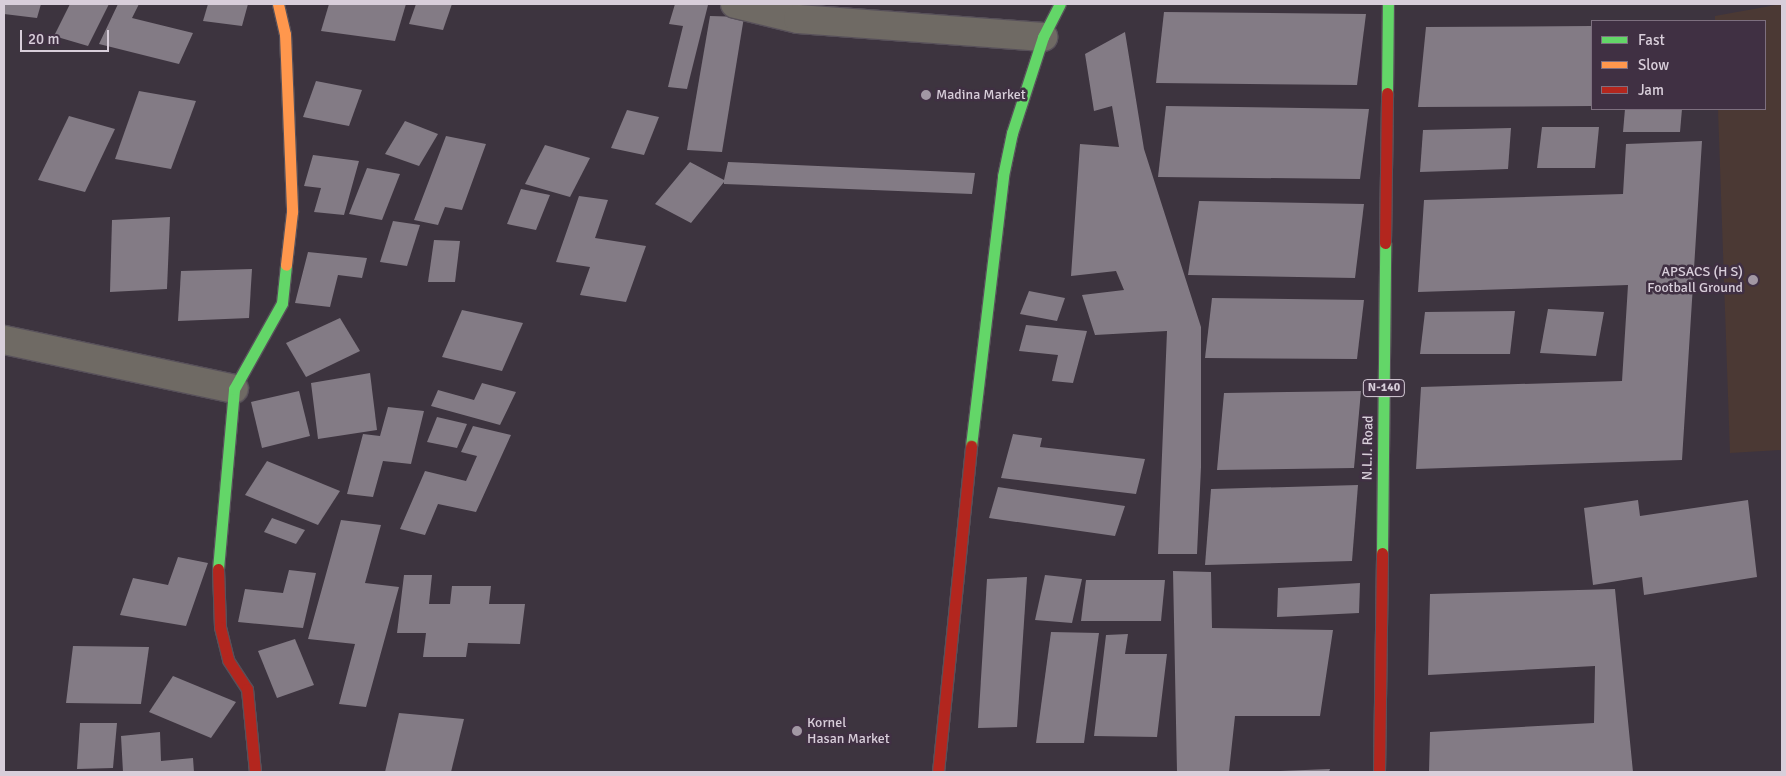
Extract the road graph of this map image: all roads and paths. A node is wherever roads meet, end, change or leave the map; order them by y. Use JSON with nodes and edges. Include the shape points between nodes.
{"nodes":[{"id":1,"x":278,"y":4,"type":"edge"},
{"id":2,"x":735,"y":4,"type":"edge"},
{"id":3,"x":1060,"y":4,"type":"edge"},
{"id":4,"x":1388,"y":4,"type":"edge"},
{"id":5,"x":1043,"y":37,"type":"junction"},
{"id":6,"x":4,"y":340,"type":"edge"},
{"id":7,"x":234,"y":389,"type":"junction"},
{"id":8,"x":255,"y":772,"type":"edge"},
{"id":9,"x":938,"y":772,"type":"edge"},
{"id":10,"x":1379,"y":772,"type":"edge"}],
"edges":[{"from":1,"to":7,"type":"main road","via":[[285,34],[292,212],[282,303]]},
{"from":2,"to":5,"type":"street","via":[[798,19]]},
{"from":3,"to":5,"type":"main road"},
{"from":4,"to":10,"type":"main road","name":"N.L.I. Road","number":"N-140"},
{"from":5,"to":9,"type":"main road","via":[[1012,133],[1003,176],[959,552]]},
{"from":6,"to":7,"type":"street"},
{"from":7,"to":8,"type":"main road","via":[[218,574],[220,627],[228,660],[247,689]]}]}
